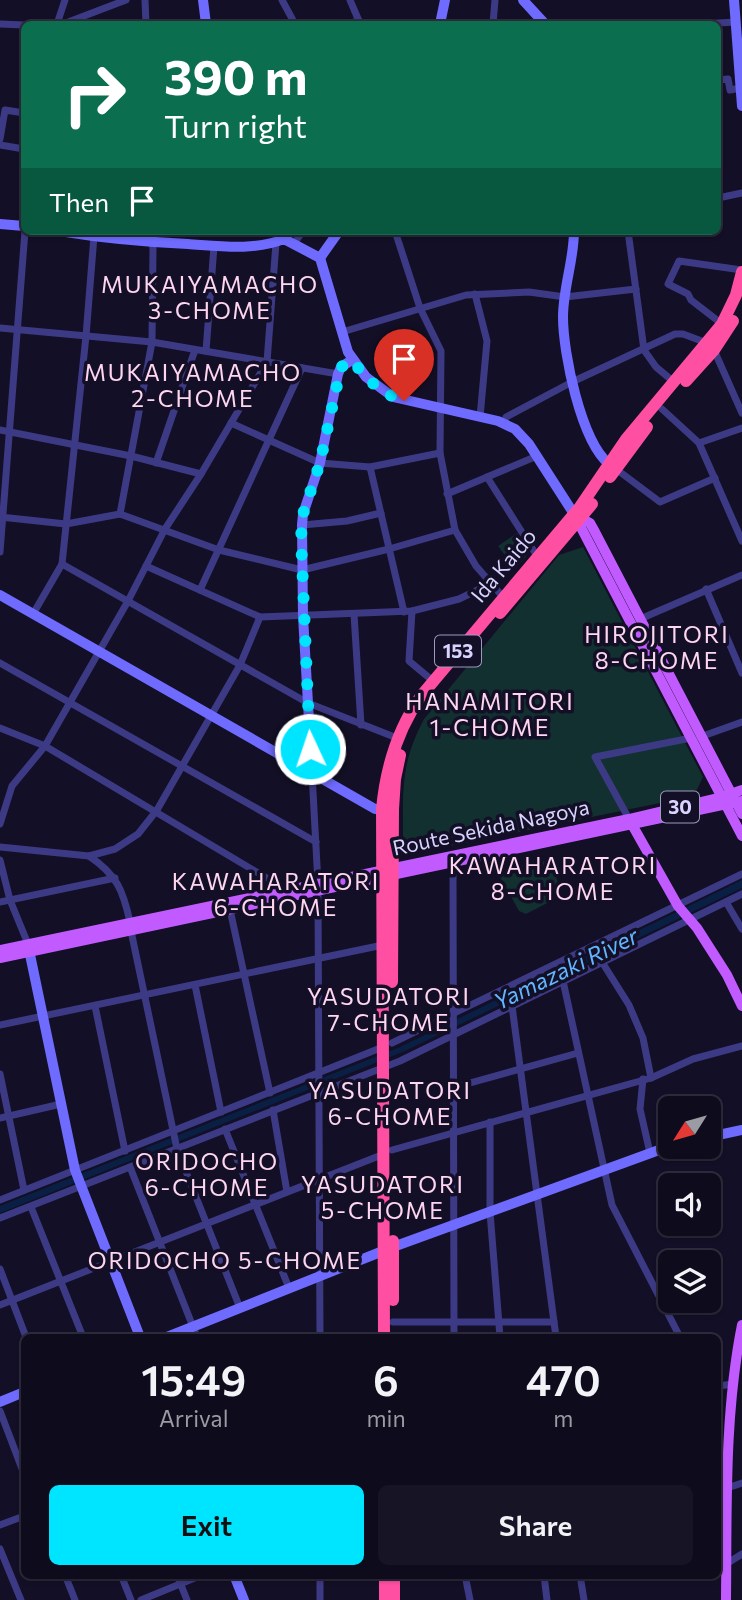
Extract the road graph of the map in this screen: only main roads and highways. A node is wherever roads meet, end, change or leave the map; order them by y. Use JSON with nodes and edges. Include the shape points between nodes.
{"nodes":[{"id":1,"x":742,"y":271,"type":"edge"},
{"id":2,"x":740,"y":297,"type":"edge"},
{"id":3,"x":710,"y":347,"type":"junction"},
{"id":4,"x":613,"y":467,"type":"junction"},
{"id":5,"x":578,"y":518,"type":"junction"},
{"id":6,"x":696,"y":737,"type":"junction"},
{"id":7,"x":733,"y":799,"type":"edge"},
{"id":8,"x":388,"y":809,"type":"junction"},
{"id":9,"x":742,"y":814,"type":"edge"},
{"id":10,"x":631,"y":822,"type":"junction"},
{"id":11,"x":742,"y":836,"type":"edge"},
{"id":12,"x":388,"y":873,"type":"junction"},
{"id":13,"x":318,"y":888,"type":"junction"},
{"id":14,"x":230,"y":906,"type":"junction"},
{"id":15,"x":28,"y":948,"type":"junction"},
{"id":16,"x":0,"y":950,"type":"edge"},
{"id":17,"x":0,"y":958,"type":"edge"},
{"id":18,"x":742,"y":1006,"type":"edge"},
{"id":19,"x":388,"y":1046,"type":"junction"},
{"id":20,"x":388,"y":1249,"type":"junction"},
{"id":21,"x":742,"y":1325,"type":"edge"},
{"id":22,"x":384,"y":1334,"type":"edge"},
{"id":23,"x":393,"y":1334,"type":"edge"},
{"id":24,"x":736,"y":1381,"type":"edge"},
{"id":25,"x":723,"y":1456,"type":"edge"},
{"id":26,"x":722,"y":1504,"type":"edge"},
{"id":27,"x":385,"y":1579,"type":"edge"},
{"id":28,"x":394,"y":1579,"type":"edge"},
{"id":29,"x":385,"y":1600,"type":"edge"},
{"id":30,"x":394,"y":1600,"type":"edge"},
{"id":31,"x":726,"y":1600,"type":"edge"}],
"edges":[{"from":1,"to":2,"type":"highway","name":"Ida Kaido","number":"153"},
{"from":2,"to":3,"type":"highway","name":"Ida Kaido","number":"153"},
{"from":2,"to":3,"type":"highway","name":"Ida Kaido","number":"153","via":[[731,325]]},
{"from":3,"to":4,"type":"highway","name":"Ida Kaido","number":"153"},
{"from":3,"to":4,"type":"highway","name":"Ida Kaido","number":"153","via":[[634,429]]},
{"from":4,"to":5,"type":"highway","name":"Ida Kaido","number":"153"},
{"from":5,"to":6,"type":"main road"},
{"from":5,"to":6,"type":"main road","via":[[595,532]]},
{"from":5,"to":8,"type":"highway","name":"Ida Kaido","number":"153","via":[[419,713],[400,754]]},
{"from":5,"to":8,"type":"highway","name":"Ida Kaido","number":"153","via":[[537,556],[410,712],[385,780]]},
{"from":6,"to":7,"type":"main road"},
{"from":7,"to":9,"type":"main road"},
{"from":7,"to":10,"type":"main road","name":"Route Sekida Nagoya","number":"30"},
{"from":7,"to":11,"type":"main road"},
{"from":8,"to":12,"type":"highway","name":"Ida Kaido","number":"153"},
{"from":10,"to":12,"type":"main road","name":"Route Sekida Nagoya","number":"30"},
{"from":10,"to":12,"type":"main road","name":"Route Sekida Nagoya","number":"30","via":[[453,863]]},
{"from":10,"to":18,"type":"main road"},
{"from":12,"to":13,"type":"main road","name":"Route Sekida Nagoya","number":"30"},
{"from":12,"to":19,"type":"highway","name":"Ida Kaido","number":"153"},
{"from":12,"to":19,"type":"highway","name":"Ida Kaido","number":"153","via":[[384,944]]},
{"from":13,"to":14,"type":"main road","name":"Route Sekida Nagoya","number":"30"},
{"from":13,"to":14,"type":"main road","name":"Route Sekida Nagoya","number":"30","via":[[285,889]]},
{"from":14,"to":15,"type":"main road","name":"Route Sekida Nagoya","number":"30"},
{"from":15,"to":16,"type":"main road","name":"Route Sekida Nagoya","number":"30"},
{"from":15,"to":17,"type":"main road","name":"Route Sekida Nagoya","number":"30"},
{"from":19,"to":20,"type":"highway","name":"Ida Kaido","number":"153"},
{"from":20,"to":22,"type":"highway","name":"Ida Kaido","number":"153"},
{"from":20,"to":23,"type":"highway","name":"Ida Kaido","number":"153"},
{"from":21,"to":24,"type":"main road"},
{"from":24,"to":25,"type":"main road"},
{"from":25,"to":26,"type":"main road","via":[[727,1488]]},
{"from":26,"to":31,"type":"main road"},
{"from":27,"to":29,"type":"highway"},
{"from":28,"to":30,"type":"highway"}]}
